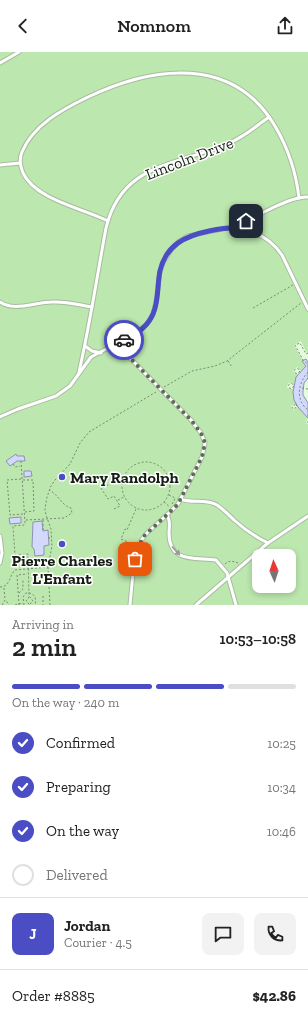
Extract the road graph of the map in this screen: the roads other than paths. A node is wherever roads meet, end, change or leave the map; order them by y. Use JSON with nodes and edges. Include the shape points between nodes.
{"nodes":[{"id":1,"x":19,"y":52,"type":"edge"},
{"id":2,"x":0,"y":64,"type":"edge"},
{"id":3,"x":269,"y":116,"type":"junction"},
{"id":4,"x":20,"y":164,"type":"junction"},
{"id":5,"x":0,"y":165,"type":"edge"},
{"id":6,"x":308,"y":197,"type":"edge"},
{"id":7,"x":299,"y":198,"type":"junction"},
{"id":8,"x":108,"y":220,"type":"junction"},
{"id":9,"x":240,"y":228,"type":"junction"},
{"id":10,"x":0,"y":302,"type":"edge"},
{"id":11,"x":92,"y":307,"type":"junction"},
{"id":12,"x":308,"y":308,"type":"edge"},
{"id":13,"x":119,"y":342,"type":"junction"},
{"id":14,"x":85,"y":346,"type":"junction"},
{"id":15,"x":101,"y":353,"type":"junction"},
{"id":16,"x":79,"y":373,"type":"junction"},
{"id":17,"x":0,"y":417,"type":"edge"},
{"id":18,"x":177,"y":499,"type":"junction"},
{"id":19,"x":167,"y":515,"type":"junction"},
{"id":20,"x":308,"y":516,"type":"edge"},
{"id":21,"x":0,"y":536,"type":"edge"},
{"id":22,"x":268,"y":543,"type":"junction"},
{"id":23,"x":0,"y":563,"type":"edge"},
{"id":24,"x":228,"y":577,"type":"junction"},
{"id":25,"x":130,"y":605,"type":"edge"},
{"id":26,"x":196,"y":605,"type":"edge"},
{"id":27,"x":236,"y":605,"type":"edge"}],
"edges":[{"from":1,"to":2,"type":"lane"},
{"from":3,"to":4,"type":"lane","via":[[238,87],[217,77],[176,72],[148,75],[107,88],[59,112],[32,136],[22,152]]},
{"from":3,"to":7,"type":"lane","via":[[290,157]]},
{"from":3,"to":8,"type":"lane","name":"Lincoln Drive","via":[[242,137],[143,174],[129,184]]},
{"from":4,"to":5,"type":"lane"},
{"from":4,"to":8,"type":"lane","via":[[29,182],[45,195]]},
{"from":6,"to":7,"type":"lane"},
{"from":7,"to":9,"type":"lane","via":[[246,221]]},
{"from":8,"to":11,"type":"lane","name":"Lincoln Drive"},
{"from":9,"to":12,"type":"lane","via":[[267,238],[277,248]]},
{"from":9,"to":13,"type":"lane","via":[[188,236],[178,242],[162,263],[154,314],[138,332]]},
{"from":10,"to":11,"type":"lane","via":[[18,307],[52,302]]},
{"from":11,"to":14,"type":"lane","name":"Lincoln Drive"},
{"from":13,"to":15,"type":"lane"},
{"from":13,"to":18,"type":"lane","via":[[129,357],[191,420],[205,442],[202,457]]},
{"from":14,"to":15,"type":"lane"},
{"from":14,"to":16,"type":"lane","name":"Lincoln Drive"},
{"from":15,"to":16,"type":"lane","via":[[91,357]]},
{"from":16,"to":17,"type":"lane","via":[[70,386],[56,396]]},
{"from":18,"to":19,"type":"lane","via":[[173,510]]},
{"from":18,"to":22,"type":"lane","via":[[204,501],[217,505],[243,528]]},
{"from":19,"to":24,"type":"lane","one_way":true,"via":[[170,520],[170,540],[176,554],[190,559],[216,560]]},
{"from":19,"to":25,"type":"lane","via":[[140,542],[134,562]]},
{"from":20,"to":22,"type":"lane"},
{"from":21,"to":23,"type":"lane"},
{"from":22,"to":24,"type":"lane"},
{"from":24,"to":26,"type":"lane"},
{"from":24,"to":27,"type":"lane"}]}
